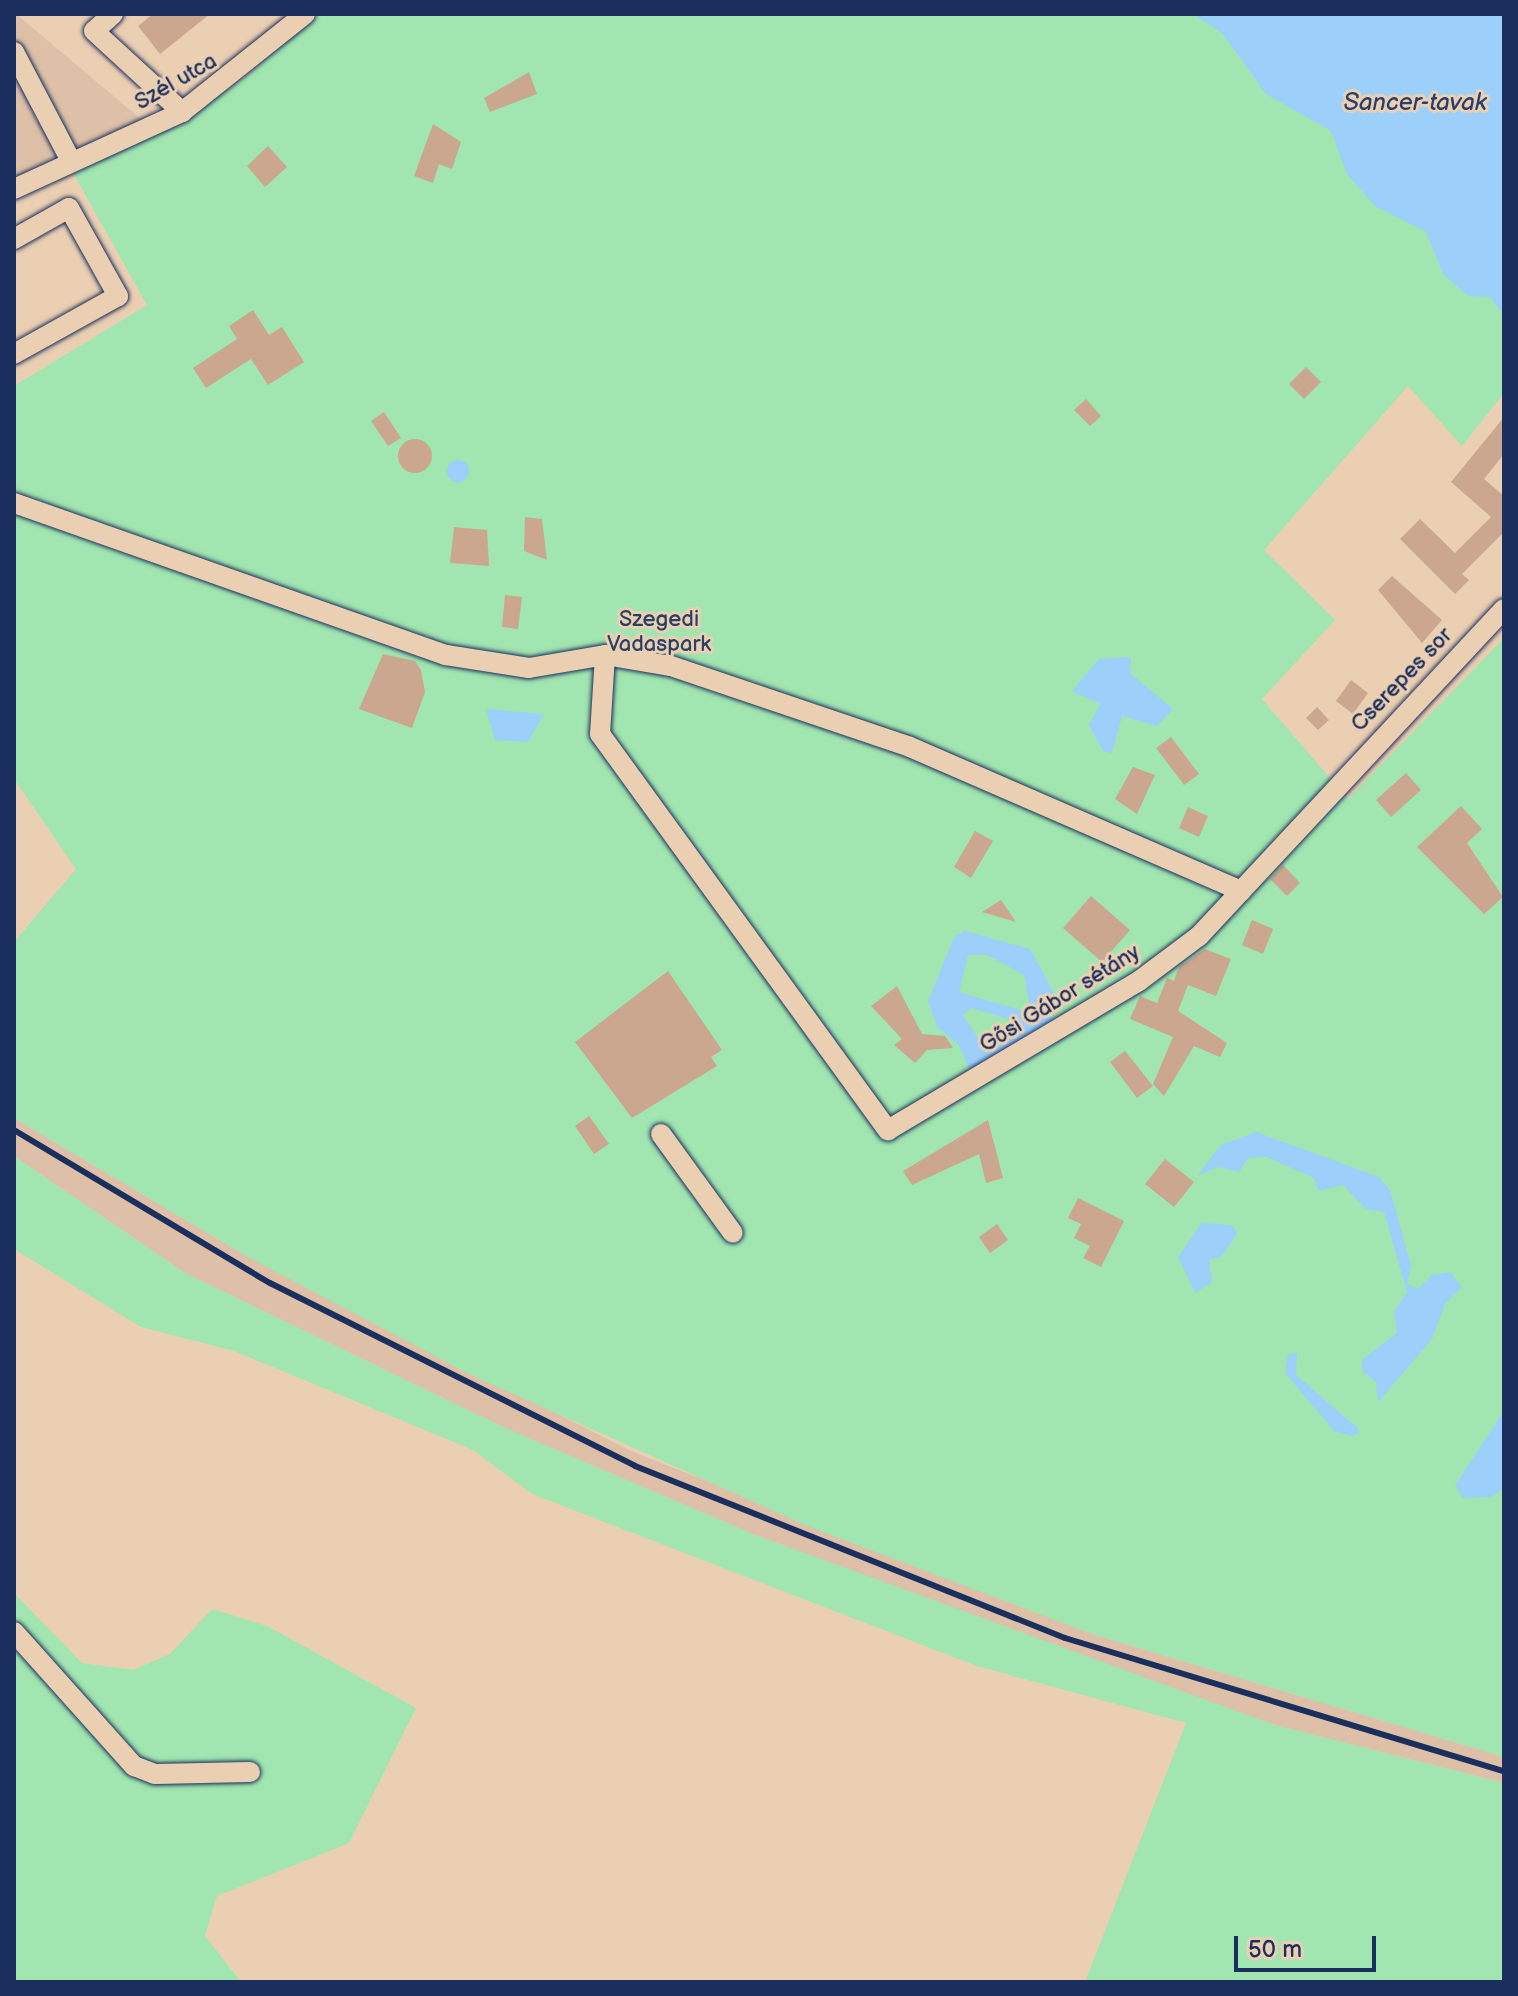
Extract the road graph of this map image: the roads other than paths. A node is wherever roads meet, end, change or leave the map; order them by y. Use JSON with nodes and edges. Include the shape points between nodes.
{"nodes":[{"id":1,"x":113,"y":14,"type":"edge"},
{"id":2,"x":305,"y":14,"type":"edge"},
{"id":3,"x":14,"y":52,"type":"edge"},
{"id":4,"x":182,"y":112,"type":"junction"},
{"id":5,"x":70,"y":159,"type":"junction"},
{"id":6,"x":14,"y":189,"type":"edge"},
{"id":7,"x":14,"y":239,"type":"edge"},
{"id":8,"x":14,"y":354,"type":"edge"},
{"id":9,"x":14,"y":503,"type":"edge"},
{"id":10,"x":1504,"y":609,"type":"edge"},
{"id":11,"x":605,"y":655,"type":"junction"},
{"id":12,"x":1241,"y":891,"type":"junction"},
{"id":13,"x":661,"y":1134,"type":"dead end"},
{"id":14,"x":733,"y":1233,"type":"dead end"},
{"id":15,"x":14,"y":1632,"type":"edge"},
{"id":16,"x":250,"y":1772,"type":"dead end"}],
"edges":[{"from":1,"to":4,"type":"street","via":[[94,31]]},
{"from":2,"to":4,"type":"street","name":"Szél utca"},
{"from":3,"to":5,"type":"street"},
{"from":4,"to":5,"type":"street","name":"Szél utca"},
{"from":5,"to":6,"type":"street","name":"Szél utca"},
{"from":7,"to":8,"type":"street","via":[[69,208],[118,296]]},
{"from":9,"to":11,"type":"street","via":[[446,655],[529,668]]},
{"from":10,"to":12,"type":"street","name":"Cserepes sor","via":[[1335,784]]},
{"from":11,"to":12,"type":"street","via":[[671,666],[910,747]]},
{"from":11,"to":12,"type":"street","name":"Gősi Gábor sétány","via":[[600,734],[888,1130],[1139,981],[1199,936]]},
{"from":13,"to":14,"type":"street"},
{"from":15,"to":16,"type":"street","via":[[134,1766],[155,1774]]}]}
